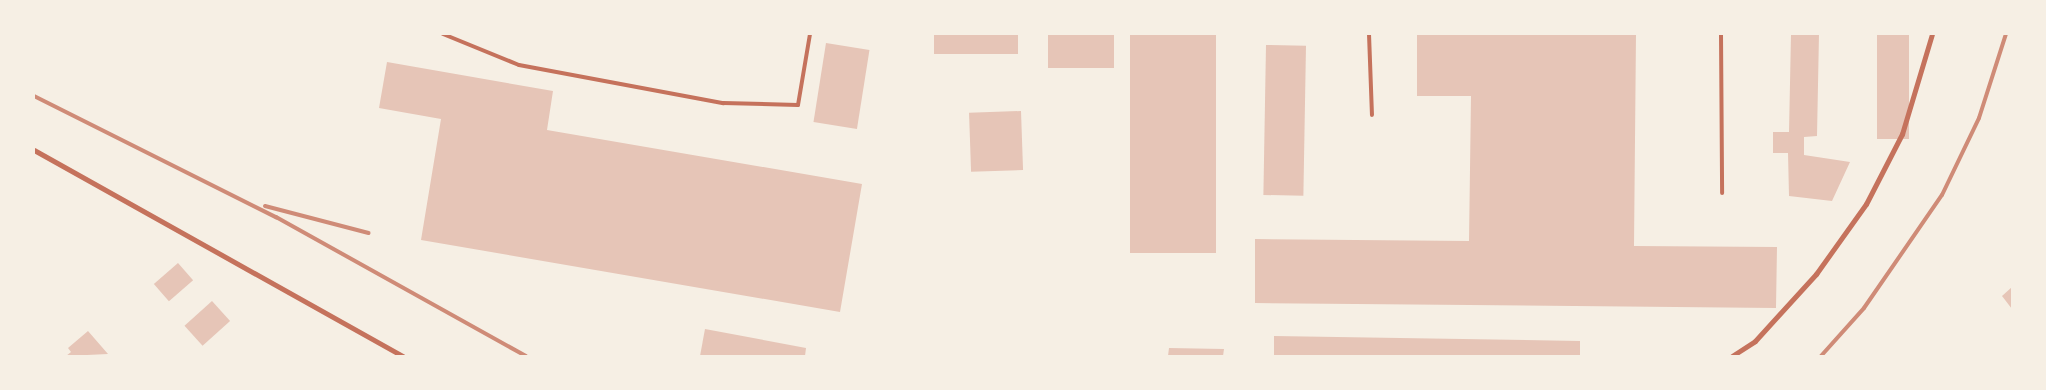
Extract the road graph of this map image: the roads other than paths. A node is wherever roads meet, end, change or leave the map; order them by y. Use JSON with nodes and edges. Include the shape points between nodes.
{"nodes":[{"id":1,"x":443,"y":34,"type":"edge"},
{"id":2,"x":810,"y":34,"type":"edge"},
{"id":3,"x":1369,"y":34,"type":"edge"},
{"id":4,"x":1721,"y":34,"type":"edge"},
{"id":5,"x":1932,"y":34,"type":"edge"},
{"id":6,"x":1372,"y":115,"type":"dead end"},
{"id":7,"x":34,"y":150,"type":"edge"},
{"id":8,"x":1722,"y":193,"type":"dead end"},
{"id":9,"x":403,"y":356,"type":"edge"},
{"id":10,"x":1732,"y":356,"type":"edge"}],
"edges":[{"from":1,"to":2,"type":"lane","via":[[519,65],[723,103],[798,104]]},
{"from":3,"to":6,"type":"lane"},
{"from":4,"to":8,"type":"lane"},
{"from":5,"to":10,"type":"street","via":[[1902,134],[1866,204],[1816,274],[1755,341]]},
{"from":7,"to":9,"type":"street"}]}
